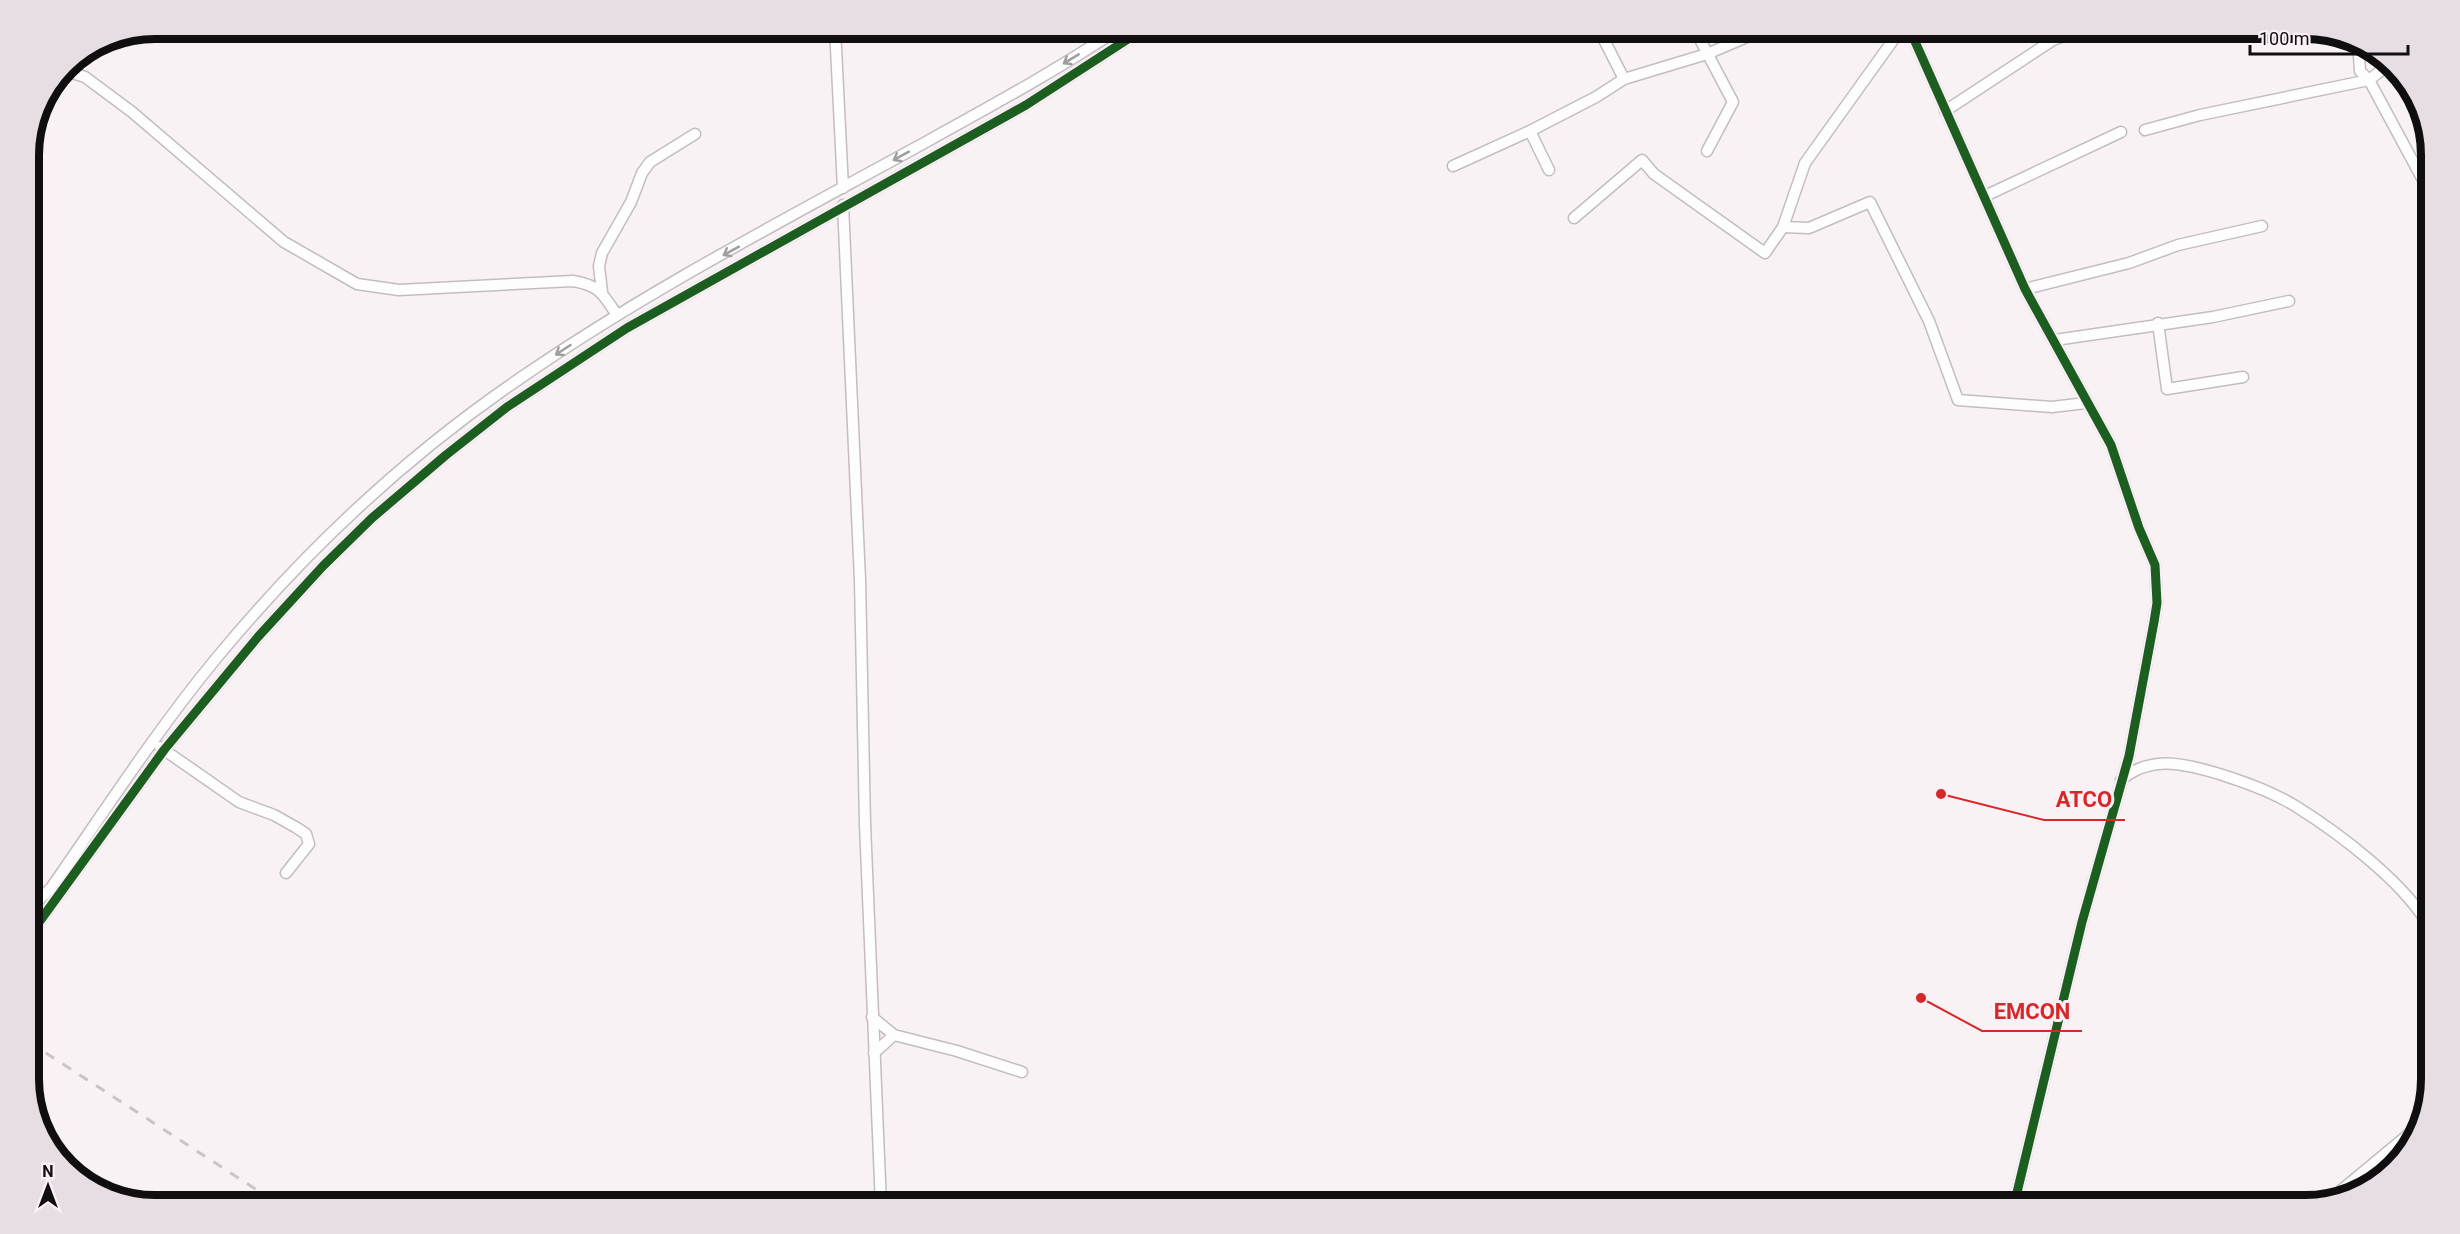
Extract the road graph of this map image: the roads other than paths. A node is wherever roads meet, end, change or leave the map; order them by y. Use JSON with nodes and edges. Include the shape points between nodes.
{"nodes":[{"id":1,"x":836,"y":39,"type":"edge"},
{"id":2,"x":1102,"y":39,"type":"edge"},
{"id":3,"x":1128,"y":39,"type":"edge"},
{"id":4,"x":1604,"y":39,"type":"edge"},
{"id":5,"x":1700,"y":39,"type":"edge"},
{"id":6,"x":1742,"y":39,"type":"edge"},
{"id":7,"x":1897,"y":39,"type":"edge"},
{"id":8,"x":1909,"y":39,"type":"edge"},
{"id":9,"x":2056,"y":39,"type":"edge"},
{"id":10,"x":2359,"y":52,"type":"edge"},
{"id":11,"x":1707,"y":54,"type":"junction"},
{"id":12,"x":2383,"y":69,"type":"edge"},
{"id":13,"x":73,"y":73,"type":"edge"},
{"id":14,"x":1624,"y":79,"type":"junction"},
{"id":15,"x":2369,"y":80,"type":"junction"},
{"id":16,"x":1945,"y":111,"type":"junction"},
{"id":17,"x":2145,"y":130,"type":"dead end"},
{"id":18,"x":1530,"y":131,"type":"junction"},
{"id":19,"x":2121,"y":132,"type":"dead end"},
{"id":20,"x":695,"y":134,"type":"dead end"},
{"id":21,"x":1707,"y":151,"type":"dead end"},
{"id":22,"x":1452,"y":166,"type":"dead end"},
{"id":23,"x":1550,"y":170,"type":"dead end"},
{"id":24,"x":2421,"y":176,"type":"edge"},
{"id":25,"x":843,"y":188,"type":"junction"},
{"id":26,"x":1985,"y":196,"type":"junction"},
{"id":27,"x":843,"y":205,"type":"junction"},
{"id":28,"x":1574,"y":218,"type":"dead end"},
{"id":29,"x":2262,"y":226,"type":"dead end"},
{"id":30,"x":1783,"y":227,"type":"junction"},
{"id":31,"x":668,"y":286,"type":"junction"},
{"id":32,"x":2025,"y":289,"type":"junction"},
{"id":33,"x":602,"y":292,"type":"junction"},
{"id":34,"x":675,"y":301,"type":"junction"},
{"id":35,"x":2289,"y":301,"type":"dead end"},
{"id":36,"x":617,"y":315,"type":"junction"},
{"id":37,"x":2158,"y":323,"type":"junction"},
{"id":38,"x":2055,"y":340,"type":"junction"},
{"id":39,"x":2242,"y":377,"type":"dead end"},
{"id":40,"x":2086,"y":403,"type":"junction"},
{"id":41,"x":152,"y":742,"type":"junction"},
{"id":42,"x":164,"y":750,"type":"junction"},
{"id":43,"x":2121,"y":780,"type":"junction"},
{"id":44,"x":286,"y":873,"type":"dead end"},
{"id":45,"x":39,"y":899,"type":"edge"},
{"id":46,"x":2421,"y":916,"type":"edge"},
{"id":47,"x":39,"y":922,"type":"edge"},
{"id":48,"x":872,"y":1017,"type":"junction"},
{"id":49,"x":894,"y":1035,"type":"junction"},
{"id":50,"x":874,"y":1053,"type":"junction"},
{"id":51,"x":1022,"y":1072,"type":"dead end"},
{"id":52,"x":2406,"y":1136,"type":"edge"},
{"id":53,"x":2344,"y":1188,"type":"edge"},
{"id":54,"x":880,"y":1195,"type":"edge"},
{"id":55,"x":2017,"y":1195,"type":"edge"}],
"edges":[{"from":1,"to":25,"type":"street"},
{"from":2,"to":25,"type":"street","one_way":true,"via":[[1014,94]]},
{"from":3,"to":27,"type":"street","via":[[1026,105]]},
{"from":4,"to":14,"type":"street"},
{"from":5,"to":11,"type":"street"},
{"from":6,"to":11,"type":"street"},
{"from":7,"to":30,"type":"street","via":[[1805,163]]},
{"from":8,"to":16,"type":"street"},
{"from":9,"to":16,"type":"street"},
{"from":10,"to":15,"type":"street","via":[[2360,71]]},
{"from":11,"to":14,"type":"street"},
{"from":11,"to":21,"type":"street","via":[[1733,102]]},
{"from":12,"to":15,"type":"street"},
{"from":13,"to":33,"type":"street","via":[[85,77],[132,112],[284,242],[357,284],[399,290],[573,281]]},
{"from":14,"to":18,"type":"street"},
{"from":15,"to":17,"type":"street","via":[[2211,112]]},
{"from":15,"to":24,"type":"street"},
{"from":16,"to":26,"type":"street"},
{"from":18,"to":22,"type":"street"},
{"from":18,"to":23,"type":"street"},
{"from":19,"to":26,"type":"street"},
{"from":20,"to":33,"type":"street","via":[[651,162],[642,173],[631,202],[602,253]]},
{"from":25,"to":31,"type":"street","one_way":true},
{"from":26,"to":32,"type":"street"},
{"from":27,"to":34,"type":"street"},
{"from":27,"to":48,"type":"street","via":[[860,580]]},
{"from":28,"to":30,"type":"street","via":[[1642,160],[1654,174],[1765,252]]},
{"from":29,"to":32,"type":"street","via":[[2178,245],[2129,263]]},
{"from":30,"to":40,"type":"street","via":[[1809,228],[1870,202],[1929,321],[1958,400],[2052,407]]},
{"from":31,"to":34,"type":"street"},
{"from":31,"to":36,"type":"street"},
{"from":32,"to":38,"type":"street"},
{"from":33,"to":36,"type":"street"},
{"from":34,"to":42,"type":"street","via":[[507,407],[372,518],[257,638]]},
{"from":35,"to":37,"type":"street","via":[[2213,317]]},
{"from":36,"to":41,"type":"street","one_way":true,"via":[[520,378],[456,426],[323,541],[221,653]]},
{"from":37,"to":38,"type":"street"},
{"from":37,"to":39,"type":"street","via":[[2167,389]]},
{"from":38,"to":40,"type":"street"},
{"from":40,"to":43,"type":"street","via":[[2111,445],[2155,565],[2154,622]]},
{"from":41,"to":42,"type":"street"},
{"from":41,"to":45,"type":"street","via":[[51,888]]},
{"from":42,"to":44,"type":"street","via":[[239,802],[274,815],[306,834],[309,844]]},
{"from":42,"to":47,"type":"street"},
{"from":43,"to":46,"type":"street","via":[[2134,770],[2160,764],[2181,765],[2211,772],[2295,805],[2389,878]]},
{"from":43,"to":55,"type":"street","via":[[2082,922]]},
{"from":48,"to":49,"type":"street"},
{"from":48,"to":50,"type":"street"},
{"from":49,"to":50,"type":"street"},
{"from":49,"to":51,"type":"street"},
{"from":50,"to":54,"type":"street"},
{"from":52,"to":53,"type":"street"}]}
